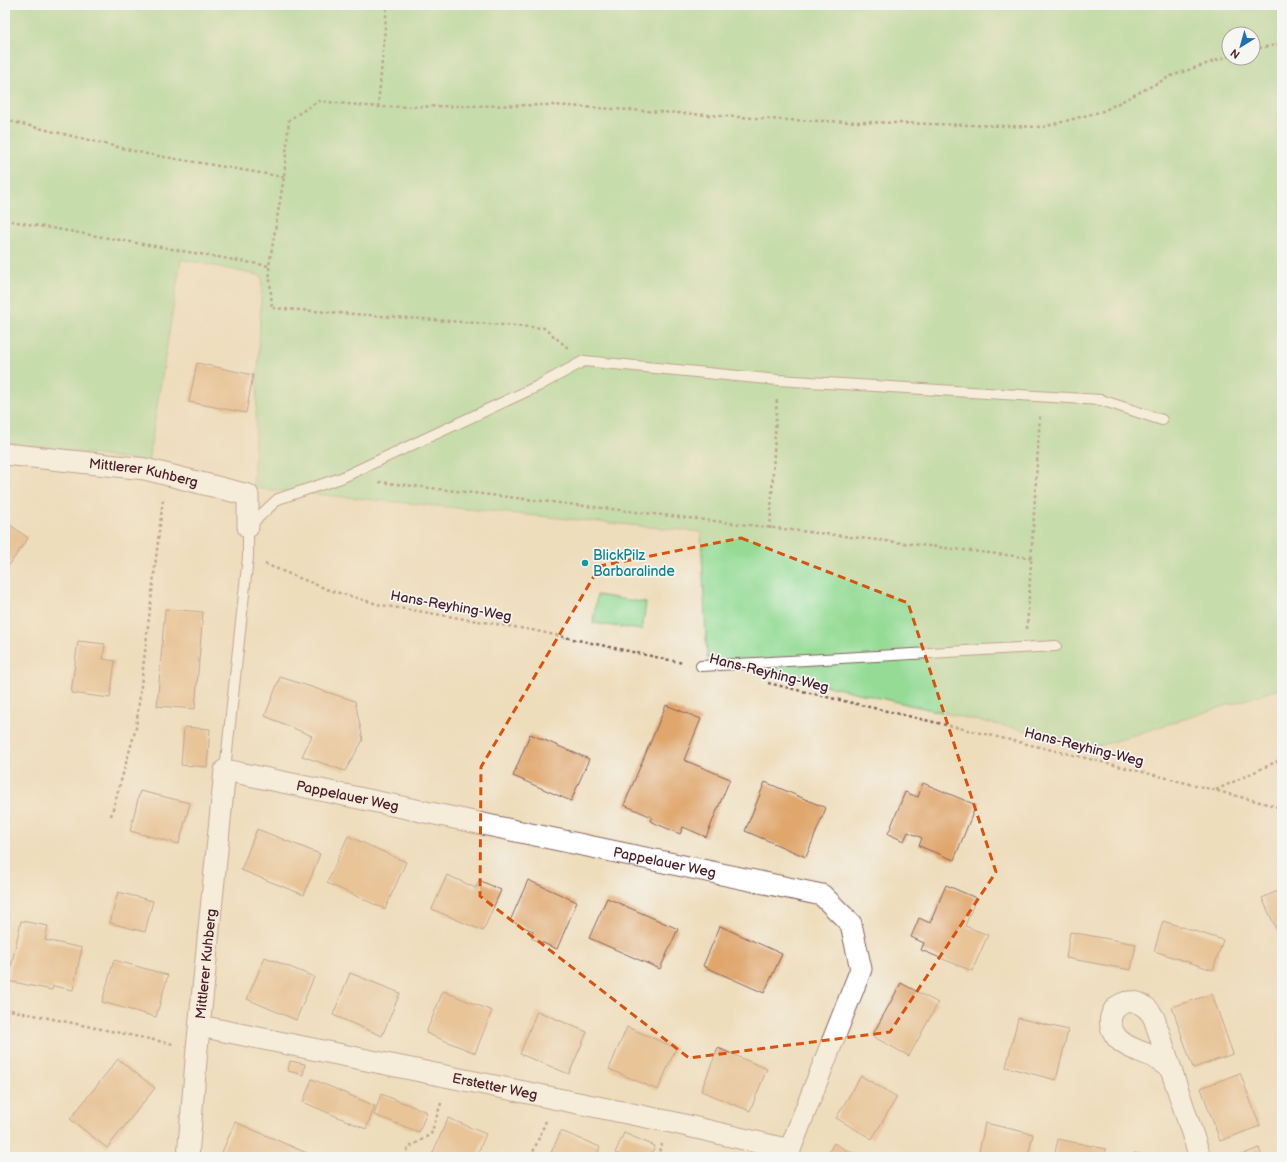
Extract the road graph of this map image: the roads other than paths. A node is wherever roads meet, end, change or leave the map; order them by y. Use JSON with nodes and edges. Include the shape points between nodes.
{"nodes":[{"id":1,"x":1162,"y":420,"type":"dead end"},
{"id":2,"x":5,"y":454,"type":"edge"},
{"id":3,"x":248,"y":527,"type":"junction"},
{"id":4,"x":1056,"y":646,"type":"dead end"},
{"id":5,"x":701,"y":666,"type":"road end"},
{"id":6,"x":225,"y":770,"type":"junction"},
{"id":7,"x":200,"y":1026,"type":"junction"},
{"id":8,"x":1170,"y":1068,"type":"dead end"},
{"id":9,"x":788,"y":1153,"type":"edge"},
{"id":10,"x":188,"y":1157,"type":"edge"},
{"id":11,"x":1200,"y":1157,"type":"edge"}],
"edges":[{"from":1,"to":3,"type":"lane","via":[[1101,400],[778,380],[584,361],[538,386],[341,478],[278,499]]},
{"from":2,"to":3,"type":"street","name":"Mittlerer Kuhberg","via":[[145,469],[248,495]]},
{"from":3,"to":6,"type":"lane","via":[[248,557]]},
{"from":4,"to":5,"type":"lane"},
{"from":6,"to":7,"type":"street","name":"Mittlerer Kuhberg"},
{"from":6,"to":9,"type":"street","name":"Pappelauer Weg","via":[[822,895],[851,924],[861,969]]},
{"from":7,"to":9,"type":"street","name":"Erstetter Weg","via":[[671,1122]]},
{"from":7,"to":10,"type":"street","name":"Mittlerer Kuhberg"},
{"from":8,"to":11,"type":"street"}]}
